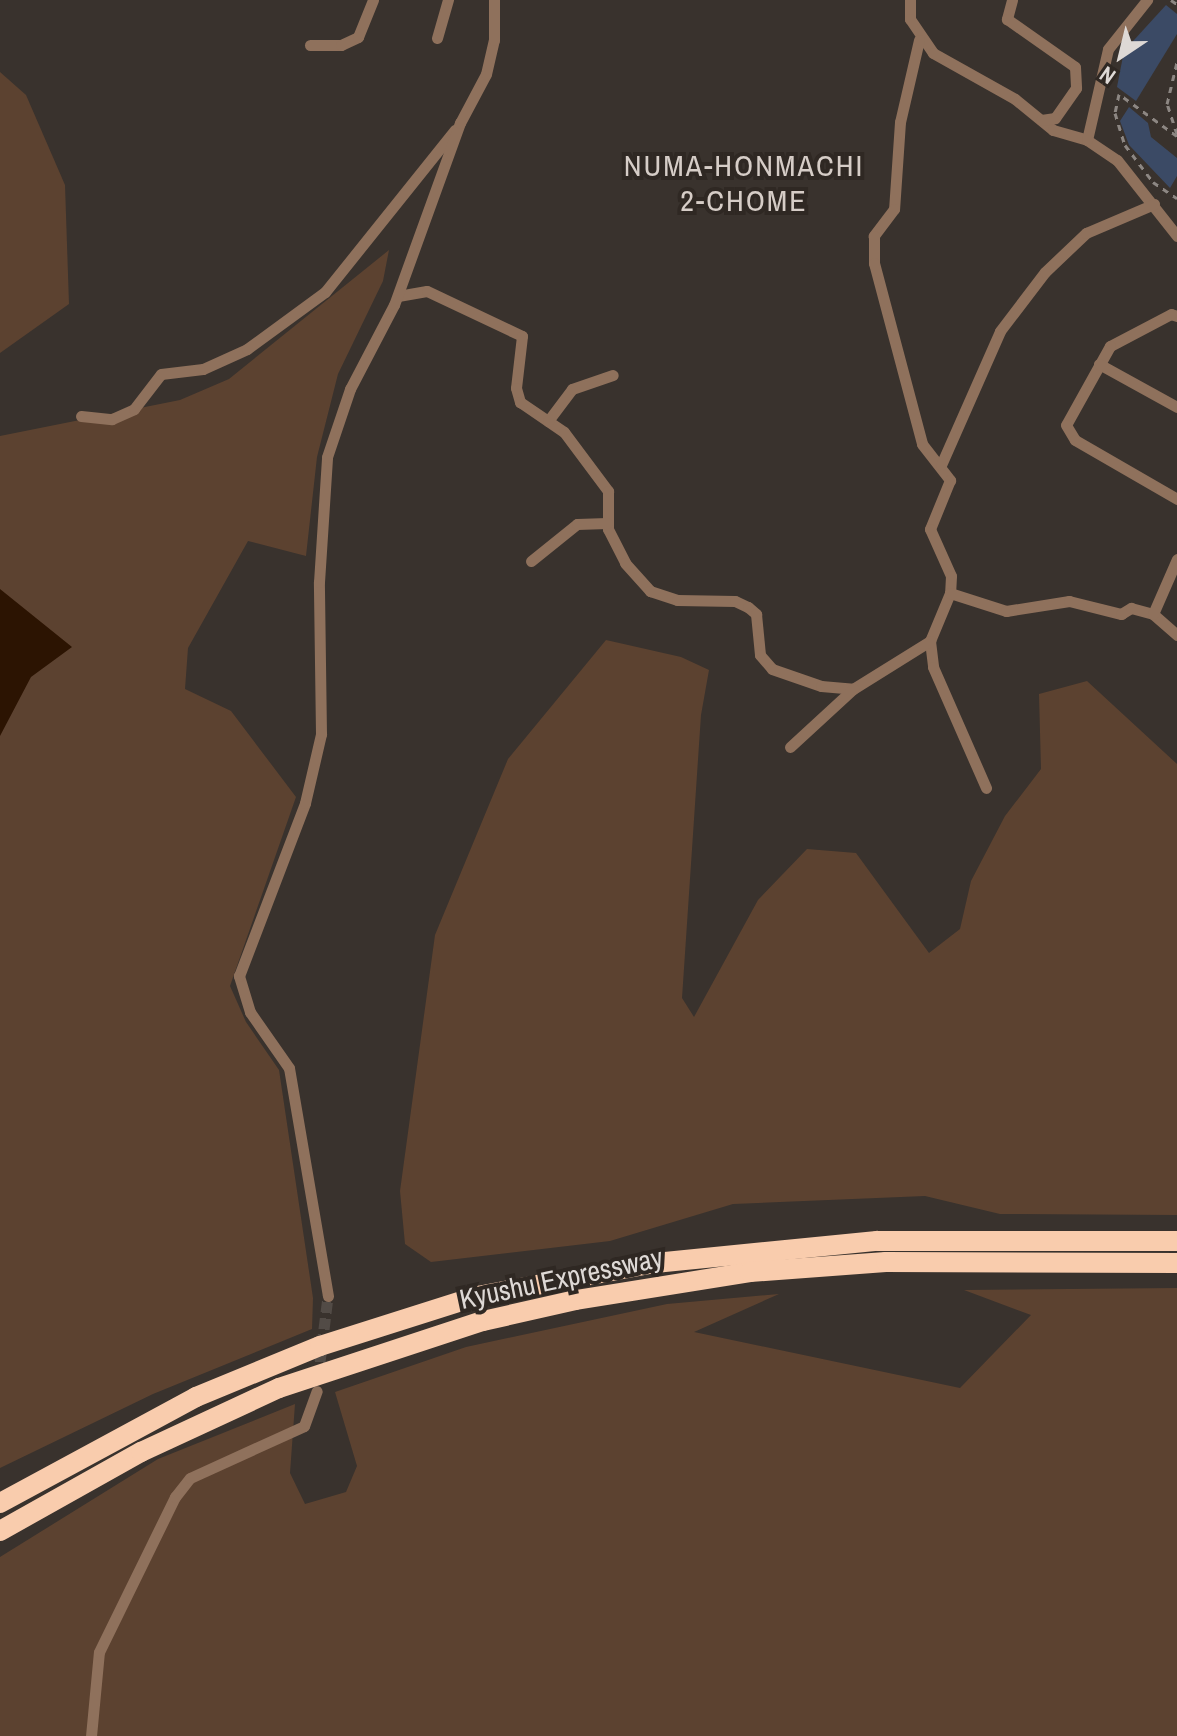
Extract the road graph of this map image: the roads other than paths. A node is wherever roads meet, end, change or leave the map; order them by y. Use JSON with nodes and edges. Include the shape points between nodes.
{"nodes":[{"id":1,"x":373,"y":0,"type":"edge"},
{"id":2,"x":448,"y":0,"type":"edge"},
{"id":3,"x":494,"y":0,"type":"edge"},
{"id":4,"x":910,"y":0,"type":"edge"},
{"id":5,"x":1012,"y":0,"type":"edge"},
{"id":6,"x":1147,"y":0,"type":"edge"},
{"id":7,"x":437,"y":38,"type":"dead end"},
{"id":8,"x":919,"y":40,"type":"junction"},
{"id":9,"x":310,"y":45,"type":"dead end"},
{"id":10,"x":1041,"y":120,"type":"junction"},
{"id":11,"x":460,"y":123,"type":"junction"},
{"id":12,"x":1087,"y":140,"type":"junction"},
{"id":13,"x":1154,"y":204,"type":"junction"},
{"id":14,"x":1176,"y":233,"type":"edge"},
{"id":15,"x":398,"y":296,"type":"junction"},
{"id":16,"x":1177,"y":316,"type":"edge"},
{"id":17,"x":1099,"y":364,"type":"junction"},
{"id":18,"x":613,"y":375,"type":"dead end"},
{"id":19,"x":1177,"y":392,"type":"edge"},
{"id":20,"x":1174,"y":406,"type":"edge"},
{"id":21,"x":81,"y":416,"type":"dead end"},
{"id":22,"x":548,"y":421,"type":"junction"},
{"id":23,"x":941,"y":465,"type":"junction"},
{"id":24,"x":1177,"y":499,"type":"edge"},
{"id":25,"x":607,"y":523,"type":"junction"},
{"id":26,"x":1177,"y":559,"type":"edge"},
{"id":27,"x":531,"y":561,"type":"dead end"},
{"id":28,"x":950,"y":593,"type":"junction"},
{"id":29,"x":1153,"y":614,"type":"junction"},
{"id":30,"x":1177,"y":635,"type":"edge"},
{"id":31,"x":930,"y":641,"type":"junction"},
{"id":32,"x":853,"y":689,"type":"junction"},
{"id":33,"x":790,"y":747,"type":"dead end"},
{"id":34,"x":986,"y":788,"type":"dead end"},
{"id":35,"x":1177,"y":1241,"type":"edge"},
{"id":36,"x":1177,"y":1263,"type":"edge"},
{"id":37,"x":328,"y":1296,"type":"tunnel mouth"},
{"id":38,"x":317,"y":1391,"type":"tunnel mouth"},
{"id":39,"x":0,"y":1503,"type":"edge"},
{"id":40,"x":0,"y":1531,"type":"edge"},
{"id":41,"x":91,"y":1736,"type":"edge"}],
"edges":[{"from":1,"to":9,"type":"street","via":[[358,37],[341,45]]},
{"from":2,"to":7,"type":"street"},
{"from":3,"to":11,"type":"street","via":[[494,40],[486,74]]},
{"from":4,"to":8,"type":"street"},
{"from":5,"to":10,"type":"street","via":[[1007,19],[1075,67],[1076,88],[1055,118]]},
{"from":6,"to":12,"type":"street","via":[[1108,49]]},
{"from":8,"to":10,"type":"street"},
{"from":8,"to":23,"type":"street","via":[[900,122],[894,209],[874,236],[874,263],[922,444]]},
{"from":10,"to":12,"type":"street","via":[[1053,130]]},
{"from":11,"to":15,"type":"street"},
{"from":11,"to":21,"type":"street","via":[[325,292],[247,349],[203,369],[161,374],[134,409],[112,419]]},
{"from":12,"to":13,"type":"street","via":[[1117,160]]},
{"from":13,"to":14,"type":"street"},
{"from":13,"to":23,"type":"street","via":[[1086,233],[1045,272],[1000,331]]},
{"from":15,"to":22,"type":"street","via":[[427,291],[522,336],[516,388],[520,402]]},
{"from":15,"to":37,"type":"street","via":[[350,389],[327,457],[319,582],[321,734],[305,803],[239,976],[250,1012],[289,1068]]},
{"from":16,"to":17,"type":"street","via":[[1171,314],[1110,346]]},
{"from":17,"to":20,"type":"street"},
{"from":17,"to":24,"type":"street","via":[[1066,425],[1075,440]]},
{"from":18,"to":22,"type":"street","via":[[572,389]]},
{"from":19,"to":20,"type":"street"},
{"from":22,"to":25,"type":"street","via":[[564,432],[608,491]]},
{"from":23,"to":28,"type":"street","via":[[950,480],[930,529],[951,576]]},
{"from":25,"to":27,"type":"street","via":[[577,524]]},
{"from":25,"to":32,"type":"street","via":[[625,563],[650,591],[677,600],[735,601],[748,607],[756,614],[760,655],[772,669],[821,686]]},
{"from":26,"to":29,"type":"street"},
{"from":28,"to":29,"type":"street","via":[[1006,611],[1069,601],[1121,614],[1131,608]]},
{"from":28,"to":31,"type":"street"},
{"from":29,"to":30,"type":"street"},
{"from":31,"to":32,"type":"street"},
{"from":31,"to":34,"type":"street","via":[[933,667]]},
{"from":32,"to":33,"type":"street"},
{"from":35,"to":39,"type":"highway","name":"Kyushu Expressway","via":[[877,1241],[749,1251],[478,1296],[320,1346],[127,1430]]},
{"from":36,"to":40,"type":"highway","name":"Kyushu Expressway","via":[[886,1262],[657,1284],[483,1321],[279,1388],[141,1452]]},
{"from":38,"to":41,"type":"street","via":[[304,1426],[190,1478],[175,1497],[99,1652]]}]}
